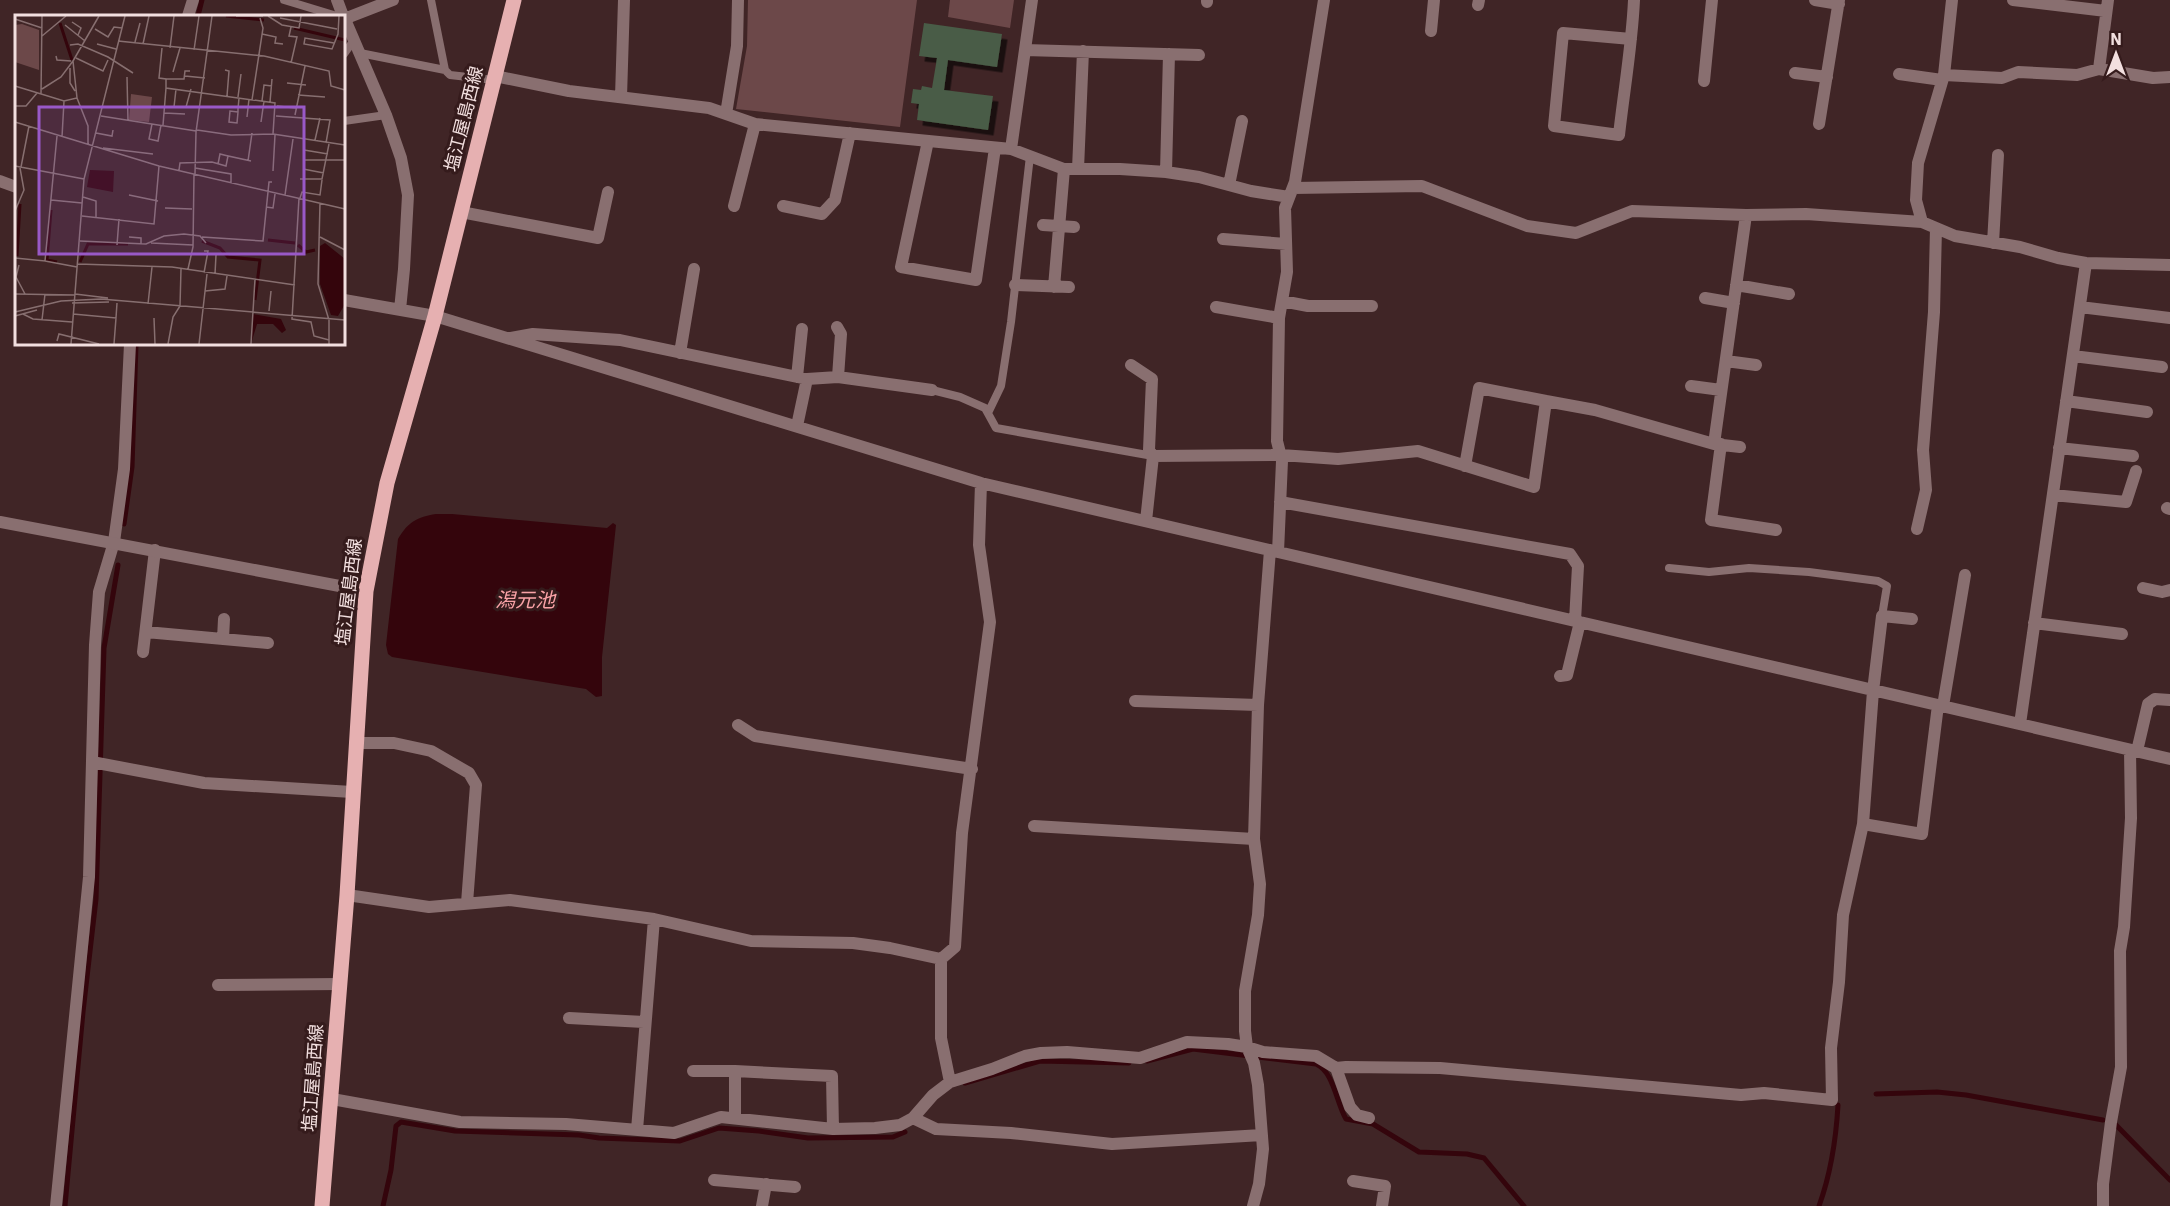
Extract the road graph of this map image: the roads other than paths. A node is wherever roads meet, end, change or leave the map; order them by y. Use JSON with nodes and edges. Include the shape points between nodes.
{"nodes":[{"id":1,"x":193,"y":0,"type":"edge"},
{"id":2,"x":284,"y":0,"type":"edge"},
{"id":3,"x":337,"y":0,"type":"edge"},
{"id":4,"x":393,"y":0,"type":"edge"},
{"id":5,"x":431,"y":0,"type":"edge"},
{"id":6,"x":514,"y":0,"type":"edge"},
{"id":7,"x":624,"y":0,"type":"edge"},
{"id":8,"x":738,"y":0,"type":"edge"},
{"id":9,"x":1032,"y":0,"type":"edge"},
{"id":10,"x":1324,"y":0,"type":"edge"},
{"id":11,"x":1434,"y":0,"type":"edge"},
{"id":12,"x":1634,"y":0,"type":"edge"},
{"id":13,"x":1712,"y":0,"type":"edge"},
{"id":14,"x":1815,"y":0,"type":"edge"},
{"id":15,"x":1952,"y":0,"type":"edge"},
{"id":16,"x":2013,"y":0,"type":"edge"},
{"id":17,"x":1839,"y":2,"type":"edge"},
{"id":18,"x":2107,"y":5,"type":"edge"},
{"id":19,"x":188,"y":15,"type":"edge"},
{"id":20,"x":334,"y":15,"type":"edge"},
{"id":21,"x":343,"y":15,"type":"edge"},
{"id":22,"x":345,"y":18,"type":"edge"},
{"id":23,"x":345,"y":20,"type":"edge"},
{"id":24,"x":1431,"y":31,"type":"dead end"},
{"id":25,"x":1631,"y":39,"type":"junction"},
{"id":26,"x":354,"y":40,"type":"junction"},
{"id":27,"x":1025,"y":50,"type":"junction"},
{"id":28,"x":1083,"y":51,"type":"junction"},
{"id":29,"x":345,"y":53,"type":"edge"},
{"id":30,"x":360,"y":53,"type":"junction"},
{"id":31,"x":1169,"y":54,"type":"junction"},
{"id":32,"x":1199,"y":55,"type":"dead end"},
{"id":33,"x":2099,"y":69,"type":"junction"},
{"id":34,"x":445,"y":70,"type":"junction"},
{"id":35,"x":1795,"y":73,"type":"dead end"},
{"id":36,"x":1899,"y":74,"type":"dead end"},
{"id":37,"x":1827,"y":77,"type":"junction"},
{"id":38,"x":1943,"y":77,"type":"junction"},
{"id":39,"x":2170,"y":77,"type":"edge"},
{"id":40,"x":494,"y":78,"type":"junction"},
{"id":41,"x":1704,"y":81,"type":"dead end"},
{"id":42,"x":621,"y":97,"type":"junction"},
{"id":43,"x":726,"y":114,"type":"junction"},
{"id":44,"x":386,"y":115,"type":"junction"},
{"id":45,"x":1242,"y":121,"type":"dead end"},
{"id":46,"x":345,"y":122,"type":"edge"},
{"id":47,"x":755,"y":124,"type":"junction"},
{"id":48,"x":1819,"y":124,"type":"dead end"},
{"id":49,"x":850,"y":133,"type":"junction"},
{"id":50,"x":928,"y":141,"type":"junction"},
{"id":51,"x":995,"y":148,"type":"junction"},
{"id":52,"x":1011,"y":149,"type":"junction"},
{"id":53,"x":1998,"y":155,"type":"dead end"},
{"id":54,"x":1030,"y":156,"type":"junction"},
{"id":55,"x":1064,"y":169,"type":"junction"},
{"id":56,"x":1078,"y":169,"type":"junction"},
{"id":57,"x":1166,"y":172,"type":"junction"},
{"id":58,"x":0,"y":181,"type":"edge"},
{"id":59,"x":1229,"y":185,"type":"junction"},
{"id":60,"x":15,"y":187,"type":"edge"},
{"id":61,"x":608,"y":192,"type":"dead end"},
{"id":62,"x":1291,"y":193,"type":"junction"},
{"id":63,"x":734,"y":206,"type":"dead end"},
{"id":64,"x":783,"y":206,"type":"dead end"},
{"id":65,"x":461,"y":212,"type":"junction"},
{"id":66,"x":1746,"y":215,"type":"junction"},
{"id":67,"x":1922,"y":222,"type":"junction"},
{"id":68,"x":1043,"y":225,"type":"dead end"},
{"id":69,"x":1059,"y":226,"type":"junction"},
{"id":70,"x":1074,"y":227,"type":"dead end"},
{"id":71,"x":1936,"y":228,"type":"junction"},
{"id":72,"x":1223,"y":239,"type":"dead end"},
{"id":73,"x":1993,"y":243,"type":"junction"},
{"id":74,"x":1286,"y":244,"type":"junction"},
{"id":75,"x":2086,"y":263,"type":"junction"},
{"id":76,"x":2170,"y":266,"type":"edge"},
{"id":77,"x":694,"y":269,"type":"dead end"},
{"id":78,"x":1015,"y":285,"type":"junction"},
{"id":79,"x":1736,"y":285,"type":"junction"},
{"id":80,"x":1054,"y":287,"type":"junction"},
{"id":81,"x":1069,"y":287,"type":"dead end"},
{"id":82,"x":1789,"y":294,"type":"dead end"},
{"id":83,"x":1705,"y":298,"type":"dead end"},
{"id":84,"x":345,"y":300,"type":"edge"},
{"id":85,"x":1282,"y":301,"type":"junction"},
{"id":86,"x":1734,"y":303,"type":"junction"},
{"id":87,"x":1372,"y":306,"type":"dead end"},
{"id":88,"x":1216,"y":307,"type":"dead end"},
{"id":89,"x":2079,"y":307,"type":"junction"},
{"id":90,"x":400,"y":309,"type":"junction"},
{"id":91,"x":435,"y":316,"type":"junction"},
{"id":92,"x":1280,"y":318,"type":"junction"},
{"id":93,"x":2170,"y":318,"type":"edge"},
{"id":94,"x":837,"y":327,"type":"dead end"},
{"id":95,"x":802,"y":329,"type":"dead end"},
{"id":96,"x":510,"y":339,"type":"junction"},
{"id":97,"x":130,"y":345,"type":"edge"},
{"id":98,"x":680,"y":353,"type":"junction"},
{"id":99,"x":2073,"y":356,"type":"junction"},
{"id":100,"x":1726,"y":361,"type":"junction"},
{"id":101,"x":1131,"y":365,"type":"dead end"},
{"id":102,"x":1756,"y":365,"type":"dead end"},
{"id":103,"x":2162,"y":367,"type":"dead end"},
{"id":104,"x":838,"y":377,"type":"junction"},
{"id":105,"x":802,"y":378,"type":"junction"},
{"id":106,"x":1691,"y":386,"type":"dead end"},
{"id":107,"x":932,"y":390,"type":"joint"},
{"id":108,"x":1722,"y":390,"type":"junction"},
{"id":109,"x":1546,"y":401,"type":"junction"},
{"id":110,"x":2066,"y":401,"type":"junction"},
{"id":111,"x":2147,"y":412,"type":"dead end"},
{"id":112,"x":988,"y":413,"type":"junction"},
{"id":113,"x":796,"y":426,"type":"junction"},
{"id":114,"x":1718,"y":444,"type":"junction"},
{"id":115,"x":1740,"y":447,"type":"dead end"},
{"id":116,"x":2059,"y":448,"type":"junction"},
{"id":117,"x":1281,"y":455,"type":"junction"},
{"id":118,"x":1153,"y":456,"type":"junction"},
{"id":119,"x":2133,"y":456,"type":"dead end"},
{"id":120,"x":1466,"y":466,"type":"junction"},
{"id":121,"x":2136,"y":471,"type":"dead end"},
{"id":122,"x":981,"y":483,"type":"junction"},
{"id":123,"x":2053,"y":495,"type":"junction"},
{"id":124,"x":1280,"y":502,"type":"junction"},
{"id":125,"x":1146,"y":521,"type":"junction"},
{"id":126,"x":0,"y":522,"type":"edge"},
{"id":127,"x":1917,"y":529,"type":"dead end"},
{"id":128,"x":1776,"y":530,"type":"dead end"},
{"id":129,"x":114,"y":542,"type":"junction"},
{"id":130,"x":155,"y":550,"type":"junction"},
{"id":131,"x":1274,"y":551,"type":"junction"},
{"id":132,"x":1669,"y":568,"type":"dead end"},
{"id":133,"x":1965,"y":575,"type":"dead end"},
{"id":134,"x":2143,"y":588,"type":"dead end"},
{"id":135,"x":2170,"y":590,"type":"edge"},
{"id":136,"x":366,"y":591,"type":"junction"},
{"id":137,"x":1882,"y":616,"type":"junction"},
{"id":138,"x":224,"y":619,"type":"dead end"},
{"id":139,"x":1912,"y":619,"type":"dead end"},
{"id":140,"x":1577,"y":621,"type":"junction"},
{"id":141,"x":2034,"y":623,"type":"junction"},
{"id":142,"x":146,"y":632,"type":"junction"},
{"id":143,"x":2122,"y":634,"type":"dead end"},
{"id":144,"x":223,"y":639,"type":"junction"},
{"id":145,"x":268,"y":643,"type":"dead end"},
{"id":146,"x":143,"y":652,"type":"dead end"},
{"id":147,"x":1560,"y":676,"type":"dead end"},
{"id":148,"x":1873,"y":691,"type":"junction"},
{"id":149,"x":2170,"y":700,"type":"edge"},
{"id":150,"x":1135,"y":701,"type":"dead end"},
{"id":151,"x":1258,"y":705,"type":"junction"},
{"id":152,"x":1940,"y":706,"type":"junction"},
{"id":153,"x":2020,"y":724,"type":"junction"},
{"id":154,"x":738,"y":725,"type":"dead end"},
{"id":155,"x":355,"y":742,"type":"junction"},
{"id":156,"x":2134,"y":751,"type":"junction"},
{"id":157,"x":2170,"y":759,"type":"edge"},
{"id":158,"x":98,"y":764,"type":"junction"},
{"id":159,"x":972,"y":769,"type":"junction"},
{"id":160,"x":352,"y":792,"type":"junction"},
{"id":161,"x":1863,"y":824,"type":"junction"},
{"id":162,"x":1034,"y":825,"type":"dead end"},
{"id":163,"x":1254,"y":839,"type":"junction"},
{"id":164,"x":347,"y":895,"type":"junction"},
{"id":165,"x":467,"y":903,"type":"junction"},
{"id":166,"x":654,"y":919,"type":"junction"},
{"id":167,"x":941,"y":959,"type":"junction"},
{"id":168,"x":339,"y":984,"type":"junction"},
{"id":169,"x":218,"y":985,"type":"dead end"},
{"id":170,"x":569,"y":1018,"type":"dead end"},
{"id":171,"x":644,"y":1022,"type":"junction"},
{"id":172,"x":1251,"y":1054,"type":"junction"},
{"id":173,"x":1336,"y":1068,"type":"junction"},
{"id":174,"x":693,"y":1071,"type":"dead end"},
{"id":175,"x":735,"y":1071,"type":"junction"},
{"id":176,"x":950,"y":1082,"type":"junction"},
{"id":177,"x":332,"y":1099,"type":"junction"},
{"id":178,"x":735,"y":1118,"type":"junction"},
{"id":179,"x":914,"y":1118,"type":"junction"},
{"id":180,"x":1369,"y":1118,"type":"dead end"},
{"id":181,"x":833,"y":1129,"type":"junction"},
{"id":182,"x":637,"y":1130,"type":"junction"},
{"id":183,"x":1262,"y":1135,"type":"junction"},
{"id":184,"x":714,"y":1180,"type":"dead end"},
{"id":185,"x":1353,"y":1181,"type":"dead end"},
{"id":186,"x":766,"y":1184,"type":"junction"},
{"id":187,"x":795,"y":1187,"type":"dead end"},
{"id":188,"x":56,"y":1206,"type":"edge"},
{"id":189,"x":322,"y":1206,"type":"edge"},
{"id":190,"x":762,"y":1206,"type":"edge"},
{"id":191,"x":1253,"y":1206,"type":"edge"},
{"id":192,"x":1382,"y":1206,"type":"edge"},
{"id":193,"x":2103,"y":1206,"type":"edge"}],
"edges":[{"from":1,"to":19,"type":"street"},
{"from":2,"to":20,"type":"lane"},
{"from":3,"to":21,"type":"street"},
{"from":4,"to":22,"type":"street"},
{"from":5,"to":34,"type":"lane"},
{"from":6,"to":40,"type":"main road","name":"塩江屋島西線"},
{"from":7,"to":42,"type":"street"},
{"from":8,"to":43,"type":"street","via":[[737,46]]},
{"from":9,"to":27,"type":"street"},
{"from":10,"to":62,"type":"street"},
{"from":11,"to":24,"type":"street"},
{"from":12,"to":25,"type":"street"},
{"from":13,"to":41,"type":"street"},
{"from":14,"to":17,"type":"street"},
{"from":15,"to":38,"type":"street"},
{"from":16,"to":18,"type":"street"},
{"from":17,"to":37,"type":"street"},
{"from":18,"to":33,"type":"street"},
{"from":23,"to":26,"type":"street"},
{"from":25,"to":25,"type":"street","via":[[1618,135],[1554,126],[1563,33]]},
{"from":26,"to":29,"type":"lane"},
{"from":26,"to":30,"type":"street"},
{"from":27,"to":28,"type":"street"},
{"from":27,"to":52,"type":"street"},
{"from":28,"to":31,"type":"street"},
{"from":28,"to":56,"type":"street"},
{"from":30,"to":34,"type":"lane"},
{"from":30,"to":44,"type":"street"},
{"from":31,"to":32,"type":"street"},
{"from":31,"to":57,"type":"street"},
{"from":33,"to":38,"type":"street","via":[[2076,75],[2018,72],[2002,78]]},
{"from":33,"to":39,"type":"street"},
{"from":34,"to":40,"type":"lane","via":[[450,75]]},
{"from":35,"to":37,"type":"street"},
{"from":36,"to":38,"type":"street"},
{"from":37,"to":48,"type":"street"},
{"from":38,"to":67,"type":"street","via":[[1918,164],[1916,200]]},
{"from":40,"to":42,"type":"street"},
{"from":40,"to":65,"type":"main road","name":"塩江屋島西線"},
{"from":42,"to":43,"type":"street","via":[[709,108]]},
{"from":43,"to":47,"type":"street"},
{"from":44,"to":46,"type":"lane"},
{"from":44,"to":90,"type":"street","via":[[401,158],[408,195]]},
{"from":45,"to":59,"type":"street"},
{"from":47,"to":49,"type":"street"},
{"from":47,"to":63,"type":"street"},
{"from":49,"to":50,"type":"street"},
{"from":49,"to":64,"type":"street","via":[[835,200],[822,214]]},
{"from":50,"to":51,"type":"street"},
{"from":50,"to":51,"type":"street","via":[[901,267],[976,280]]},
{"from":51,"to":52,"type":"street"},
{"from":52,"to":54,"type":"street"},
{"from":53,"to":73,"type":"street"},
{"from":54,"to":55,"type":"street"},
{"from":54,"to":78,"type":"lane"},
{"from":55,"to":56,"type":"street"},
{"from":55,"to":69,"type":"street"},
{"from":56,"to":57,"type":"street"},
{"from":57,"to":59,"type":"street"},
{"from":58,"to":60,"type":"street"},
{"from":59,"to":62,"type":"street"},
{"from":61,"to":65,"type":"street","via":[[598,238]]},
{"from":62,"to":66,"type":"street","via":[[1422,186],[1527,226],[1576,233],[1632,211]]},
{"from":62,"to":74,"type":"street","via":[[1285,208]]},
{"from":65,"to":91,"type":"main road","name":"塩江屋島西線"},
{"from":66,"to":67,"type":"street","via":[[1806,214]]},
{"from":66,"to":79,"type":"street"},
{"from":67,"to":71,"type":"street"},
{"from":68,"to":69,"type":"street"},
{"from":69,"to":70,"type":"street"},
{"from":69,"to":80,"type":"street"},
{"from":71,"to":73,"type":"street"},
{"from":71,"to":127,"type":"street","via":[[1923,450],[1926,490]]},
{"from":72,"to":74,"type":"street"},
{"from":73,"to":75,"type":"street"},
{"from":74,"to":85,"type":"street"},
{"from":75,"to":76,"type":"street"},
{"from":75,"to":89,"type":"street"},
{"from":77,"to":98,"type":"street"},
{"from":78,"to":80,"type":"street"},
{"from":78,"to":112,"type":"lane","via":[[1001,386]]},
{"from":79,"to":82,"type":"street"},
{"from":79,"to":86,"type":"street"},
{"from":80,"to":81,"type":"street"},
{"from":83,"to":86,"type":"street"},
{"from":84,"to":90,"type":"street"},
{"from":85,"to":87,"type":"street","via":[[1308,306]]},
{"from":85,"to":92,"type":"street"},
{"from":86,"to":100,"type":"street"},
{"from":88,"to":92,"type":"street"},
{"from":89,"to":93,"type":"street"},
{"from":89,"to":99,"type":"street"},
{"from":90,"to":91,"type":"street"},
{"from":91,"to":96,"type":"street"},
{"from":91,"to":136,"type":"main road","name":"塩江屋島西線","via":[[387,483]]},
{"from":92,"to":117,"type":"street","via":[[1277,441]]},
{"from":94,"to":104,"type":"street","via":[[841,334]]},
{"from":95,"to":105,"type":"street"},
{"from":96,"to":98,"type":"street","via":[[532,334],[620,340]]},
{"from":96,"to":113,"type":"street"},
{"from":97,"to":129,"type":"street","via":[[124,469]]},
{"from":98,"to":105,"type":"street"},
{"from":99,"to":103,"type":"street"},
{"from":99,"to":110,"type":"street"},
{"from":100,"to":102,"type":"street"},
{"from":100,"to":108,"type":"street"},
{"from":101,"to":118,"type":"street","via":[[1152,379],[1149,450]]},
{"from":104,"to":105,"type":"street"},
{"from":104,"to":107,"type":"street"},
{"from":105,"to":113,"type":"street"},
{"from":106,"to":108,"type":"street"},
{"from":107,"to":112,"type":"lane","via":[[960,397]]},
{"from":108,"to":114,"type":"street"},
{"from":109,"to":114,"type":"street","via":[[1595,410]]},
{"from":109,"to":120,"type":"street","via":[[1479,388]]},
{"from":109,"to":120,"type":"street","via":[[1534,487]]},
{"from":110,"to":111,"type":"street"},
{"from":110,"to":116,"type":"street"},
{"from":112,"to":118,"type":"lane","via":[[996,428]]},
{"from":113,"to":122,"type":"street"},
{"from":114,"to":115,"type":"street"},
{"from":114,"to":128,"type":"street","via":[[1711,520]]},
{"from":116,"to":119,"type":"street"},
{"from":116,"to":123,"type":"street"},
{"from":117,"to":118,"type":"street"},
{"from":117,"to":120,"type":"street","via":[[1338,459],[1418,451]]},
{"from":117,"to":124,"type":"street"},
{"from":118,"to":125,"type":"street"},
{"from":121,"to":123,"type":"street","via":[[2126,502]]},
{"from":122,"to":125,"type":"street"},
{"from":122,"to":159,"type":"street","via":[[979,545],[990,622]]},
{"from":123,"to":141,"type":"street"},
{"from":124,"to":131,"type":"street"},
{"from":124,"to":140,"type":"street","via":[[1570,554],[1578,566]]},
{"from":125,"to":131,"type":"street"},
{"from":126,"to":129,"type":"street"},
{"from":129,"to":130,"type":"street"},
{"from":129,"to":158,"type":"street","via":[[99,592],[95,645]]},
{"from":130,"to":136,"type":"street"},
{"from":130,"to":142,"type":"street"},
{"from":131,"to":140,"type":"street"},
{"from":131,"to":151,"type":"street"},
{"from":132,"to":137,"type":"lane","via":[[1809,572],[1878,582],[1887,586]]},
{"from":133,"to":152,"type":"street"},
{"from":134,"to":135,"type":"street"},
{"from":136,"to":155,"type":"main road","name":"塩江屋島西線"},
{"from":137,"to":139,"type":"street"},
{"from":137,"to":148,"type":"street"},
{"from":138,"to":144,"type":"street"},
{"from":140,"to":147,"type":"street","via":[[1567,675]]},
{"from":140,"to":148,"type":"street"},
{"from":141,"to":143,"type":"street"},
{"from":141,"to":153,"type":"street"},
{"from":142,"to":144,"type":"street"},
{"from":142,"to":146,"type":"street"},
{"from":144,"to":145,"type":"street"},
{"from":148,"to":152,"type":"street"},
{"from":148,"to":161,"type":"street"},
{"from":149,"to":156,"type":"street","via":[[2155,699],[2148,704]]},
{"from":150,"to":151,"type":"street"},
{"from":151,"to":163,"type":"street"},
{"from":152,"to":153,"type":"street"},
{"from":152,"to":161,"type":"street","via":[[1922,834]]},
{"from":153,"to":156,"type":"street"},
{"from":154,"to":159,"type":"street","via":[[755,736]]},
{"from":155,"to":160,"type":"main road","name":"塩江屋島西線"},
{"from":155,"to":165,"type":"street","via":[[394,743],[430,751],[469,773],[476,785]]},
{"from":156,"to":157,"type":"street"},
{"from":156,"to":193,"type":"street","via":[[2120,951],[2121,1067]]},
{"from":158,"to":160,"type":"street","via":[[204,783]]},
{"from":158,"to":188,"type":"street"},
{"from":159,"to":167,"type":"street","via":[[962,833],[955,947]]},
{"from":160,"to":164,"type":"main road","name":"塩江屋島西線"},
{"from":161,"to":173,"type":"street","via":[[1843,915],[1831,1048],[1832,1100],[1440,1068]]},
{"from":162,"to":163,"type":"street"},
{"from":163,"to":172,"type":"street","via":[[1260,884],[1245,991],[1245,1031]]},
{"from":164,"to":165,"type":"street","via":[[429,907]]},
{"from":164,"to":168,"type":"main road","name":"塩江屋島西線"},
{"from":165,"to":166,"type":"street","via":[[510,900]]},
{"from":166,"to":167,"type":"street","via":[[751,941],[853,943]]},
{"from":166,"to":171,"type":"street"},
{"from":167,"to":176,"type":"street","via":[[941,1038]]},
{"from":168,"to":169,"type":"street"},
{"from":168,"to":177,"type":"main road","name":"塩江屋島西線"},
{"from":170,"to":171,"type":"street"},
{"from":171,"to":182,"type":"street"},
{"from":172,"to":173,"type":"street","via":[[1316,1056]]},
{"from":172,"to":176,"type":"street","via":[[1187,1042],[1140,1058],[1041,1053]]},
{"from":172,"to":183,"type":"street"},
{"from":173,"to":180,"type":"street","via":[[1350,1107]]},
{"from":174,"to":175,"type":"street"},
{"from":175,"to":178,"type":"street"},
{"from":175,"to":181,"type":"street","via":[[832,1076]]},
{"from":176,"to":179,"type":"street"},
{"from":177,"to":182,"type":"street","via":[[460,1122]]},
{"from":177,"to":189,"type":"main road","name":"塩江屋島西線"},
{"from":178,"to":181,"type":"street"},
{"from":178,"to":182,"type":"street","via":[[721,1117],[674,1133]]},
{"from":179,"to":181,"type":"street","via":[[900,1125]]},
{"from":179,"to":183,"type":"street","via":[[936,1129],[1112,1144]]},
{"from":183,"to":191,"type":"street","via":[[1259,1184]]},
{"from":184,"to":186,"type":"street"},
{"from":185,"to":192,"type":"street","via":[[1385,1186]]},
{"from":186,"to":187,"type":"street"},
{"from":186,"to":190,"type":"street"}]}
